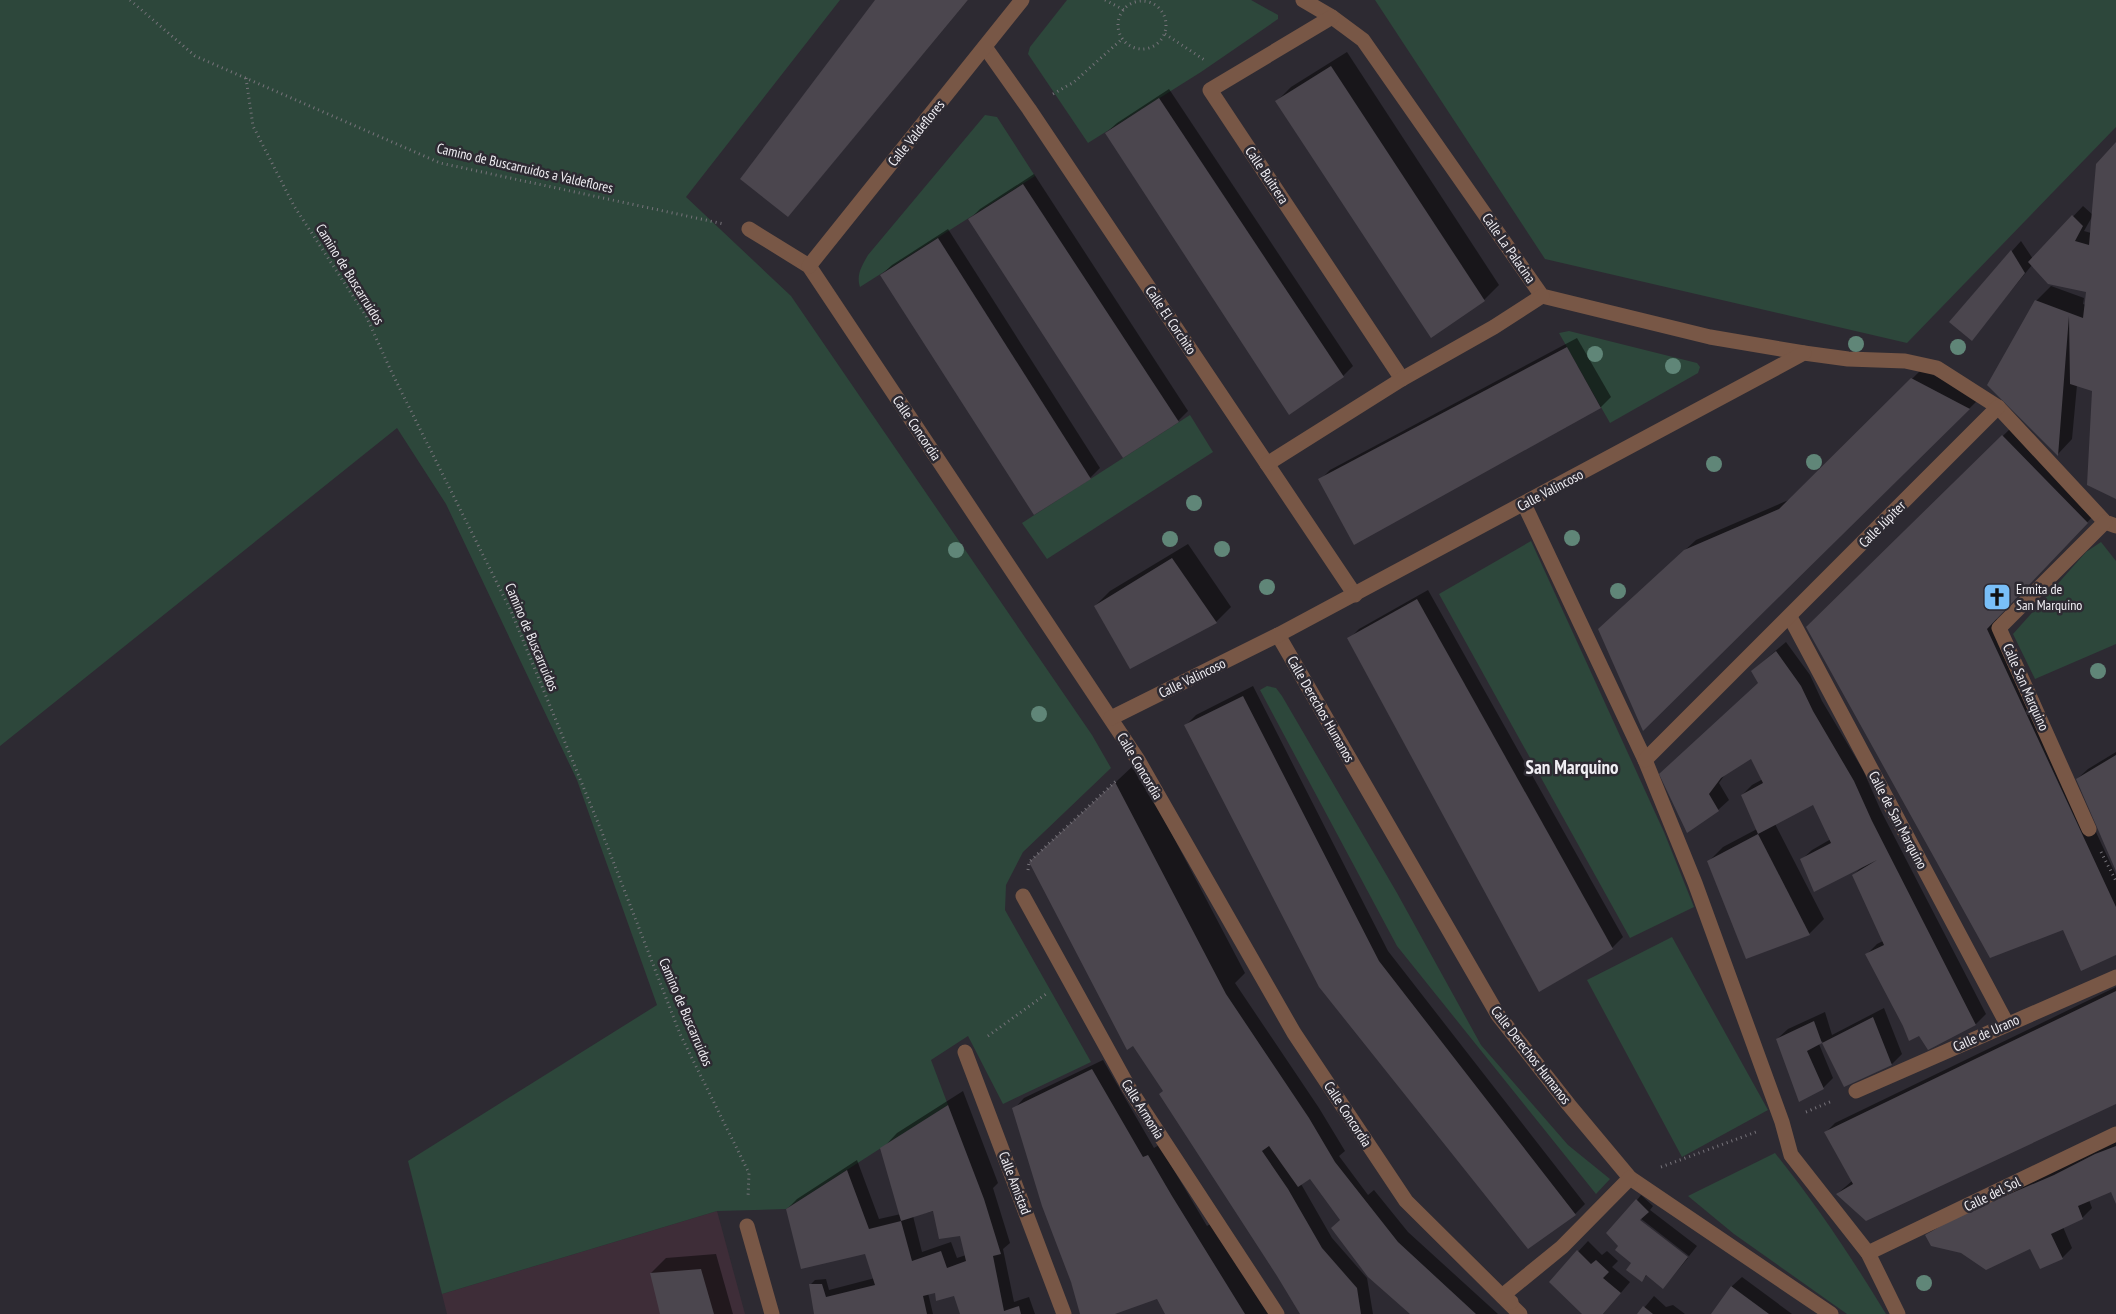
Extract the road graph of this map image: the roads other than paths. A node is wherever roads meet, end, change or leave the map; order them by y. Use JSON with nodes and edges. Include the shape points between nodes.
{"nodes":[{"id":1,"x":1022,"y":0,"type":"edge"},
{"id":2,"x":1304,"y":0,"type":"edge"},
{"id":3,"x":1332,"y":17,"type":"junction"},
{"id":4,"x":985,"y":47,"type":"junction"},
{"id":5,"x":749,"y":229,"type":"road end"},
{"id":6,"x":808,"y":266,"type":"junction"},
{"id":7,"x":1542,"y":296,"type":"junction"},
{"id":8,"x":1804,"y":353,"type":"junction"},
{"id":9,"x":1402,"y":379,"type":"junction"},
{"id":10,"x":1998,"y":407,"type":"junction"},
{"id":11,"x":1267,"y":464,"type":"junction"},
{"id":12,"x":1524,"y":504,"type":"junction"},
{"id":13,"x":2110,"y":524,"type":"edge"},
{"id":14,"x":1354,"y":595,"type":"junction"},
{"id":15,"x":1790,"y":617,"type":"junction"},
{"id":16,"x":1278,"y":636,"type":"junction"},
{"id":17,"x":1111,"y":718,"type":"junction"},
{"id":18,"x":1645,"y":760,"type":"junction"},
{"id":19,"x":2089,"y":829,"type":"dead end"},
{"id":20,"x":1023,"y":896,"type":"road end"},
{"id":21,"x":2116,"y":977,"type":"edge"},
{"id":22,"x":2007,"y":1024,"type":"junction"},
{"id":23,"x":965,"y":1052,"type":"road end"},
{"id":24,"x":1856,"y":1091,"type":"road end"},
{"id":25,"x":2116,"y":1134,"type":"edge"},
{"id":26,"x":1630,"y":1178,"type":"junction"},
{"id":27,"x":747,"y":1226,"type":"road end"},
{"id":28,"x":1868,"y":1253,"type":"junction"},
{"id":29,"x":1502,"y":1296,"type":"junction"},
{"id":30,"x":772,"y":1314,"type":"edge"},
{"id":31,"x":1064,"y":1314,"type":"edge"},
{"id":32,"x":1277,"y":1314,"type":"edge"},
{"id":33,"x":1520,"y":1314,"type":"edge"},
{"id":34,"x":1529,"y":1314,"type":"edge"},
{"id":35,"x":1831,"y":1314,"type":"edge"},
{"id":36,"x":1898,"y":1314,"type":"edge"}],
"edges":[{"from":1,"to":4,"type":"street","name":"Calle Valdeflores"},
{"from":2,"to":3,"type":"street","name":"Calle La Palacina"},
{"from":3,"to":7,"type":"street","name":"Calle La Palacina","via":[[1363,40]]},
{"from":3,"to":9,"type":"street","name":"Calle Buitrera","via":[[1210,90]]},
{"from":4,"to":6,"type":"street","name":"Calle Valdeflores"},
{"from":4,"to":11,"type":"street","name":"Calle El Corchito"},
{"from":5,"to":6,"type":"street","name":"Calle Concordia"},
{"from":6,"to":17,"type":"street","name":"Calle Concordia"},
{"from":7,"to":8,"type":"street","name":"Calle La Palacina","via":[[1710,337]]},
{"from":7,"to":9,"type":"street"},
{"from":8,"to":10,"type":"street","via":[[1848,359],[1905,361],[1938,368]]},
{"from":8,"to":12,"type":"street","name":"Calle Valincoso"},
{"from":9,"to":11,"type":"street"},
{"from":10,"to":13,"type":"street"},
{"from":10,"to":15,"type":"street","name":"Calle Júpiter"},
{"from":11,"to":14,"type":"street","name":"Calle El Corchito"},
{"from":12,"to":14,"type":"street","name":"Calle Valincoso"},
{"from":12,"to":18,"type":"street"},
{"from":13,"to":19,"type":"street","name":"Calle San Marquino","via":[[1999,628]]},
{"from":14,"to":16,"type":"street","name":"Calle Valincoso"},
{"from":15,"to":18,"type":"street","name":"Calle Júpiter"},
{"from":15,"to":22,"type":"street","name":"Calle de San Marquino"},
{"from":16,"to":17,"type":"street","name":"Calle Valincoso"},
{"from":16,"to":26,"type":"street","name":"Calle Derechos Humanos","via":[[1498,1015]]},
{"from":17,"to":29,"type":"street","name":"Calle Concordia","via":[[1294,1033],[1406,1201]]},
{"from":18,"to":28,"type":"street","via":[[1695,883],[1791,1155]]},
{"from":20,"to":32,"type":"street","name":"Calle Armonía","via":[[1129,1088]]},
{"from":21,"to":22,"type":"street","name":"Calle de Urano"},
{"from":22,"to":24,"type":"street","name":"Calle de Urano"},
{"from":23,"to":31,"type":"street","name":"Calle Amistad"},
{"from":25,"to":28,"type":"street","name":"Calle del Sol"},
{"from":26,"to":29,"type":"street","via":[[1562,1247]]},
{"from":26,"to":35,"type":"street","name":"Calle Derechos Humanos"},
{"from":27,"to":30,"type":"street"},
{"from":28,"to":36,"type":"street"},
{"from":29,"to":33,"type":"street","name":"Calle Concordia"},
{"from":29,"to":34,"type":"street"}]}
